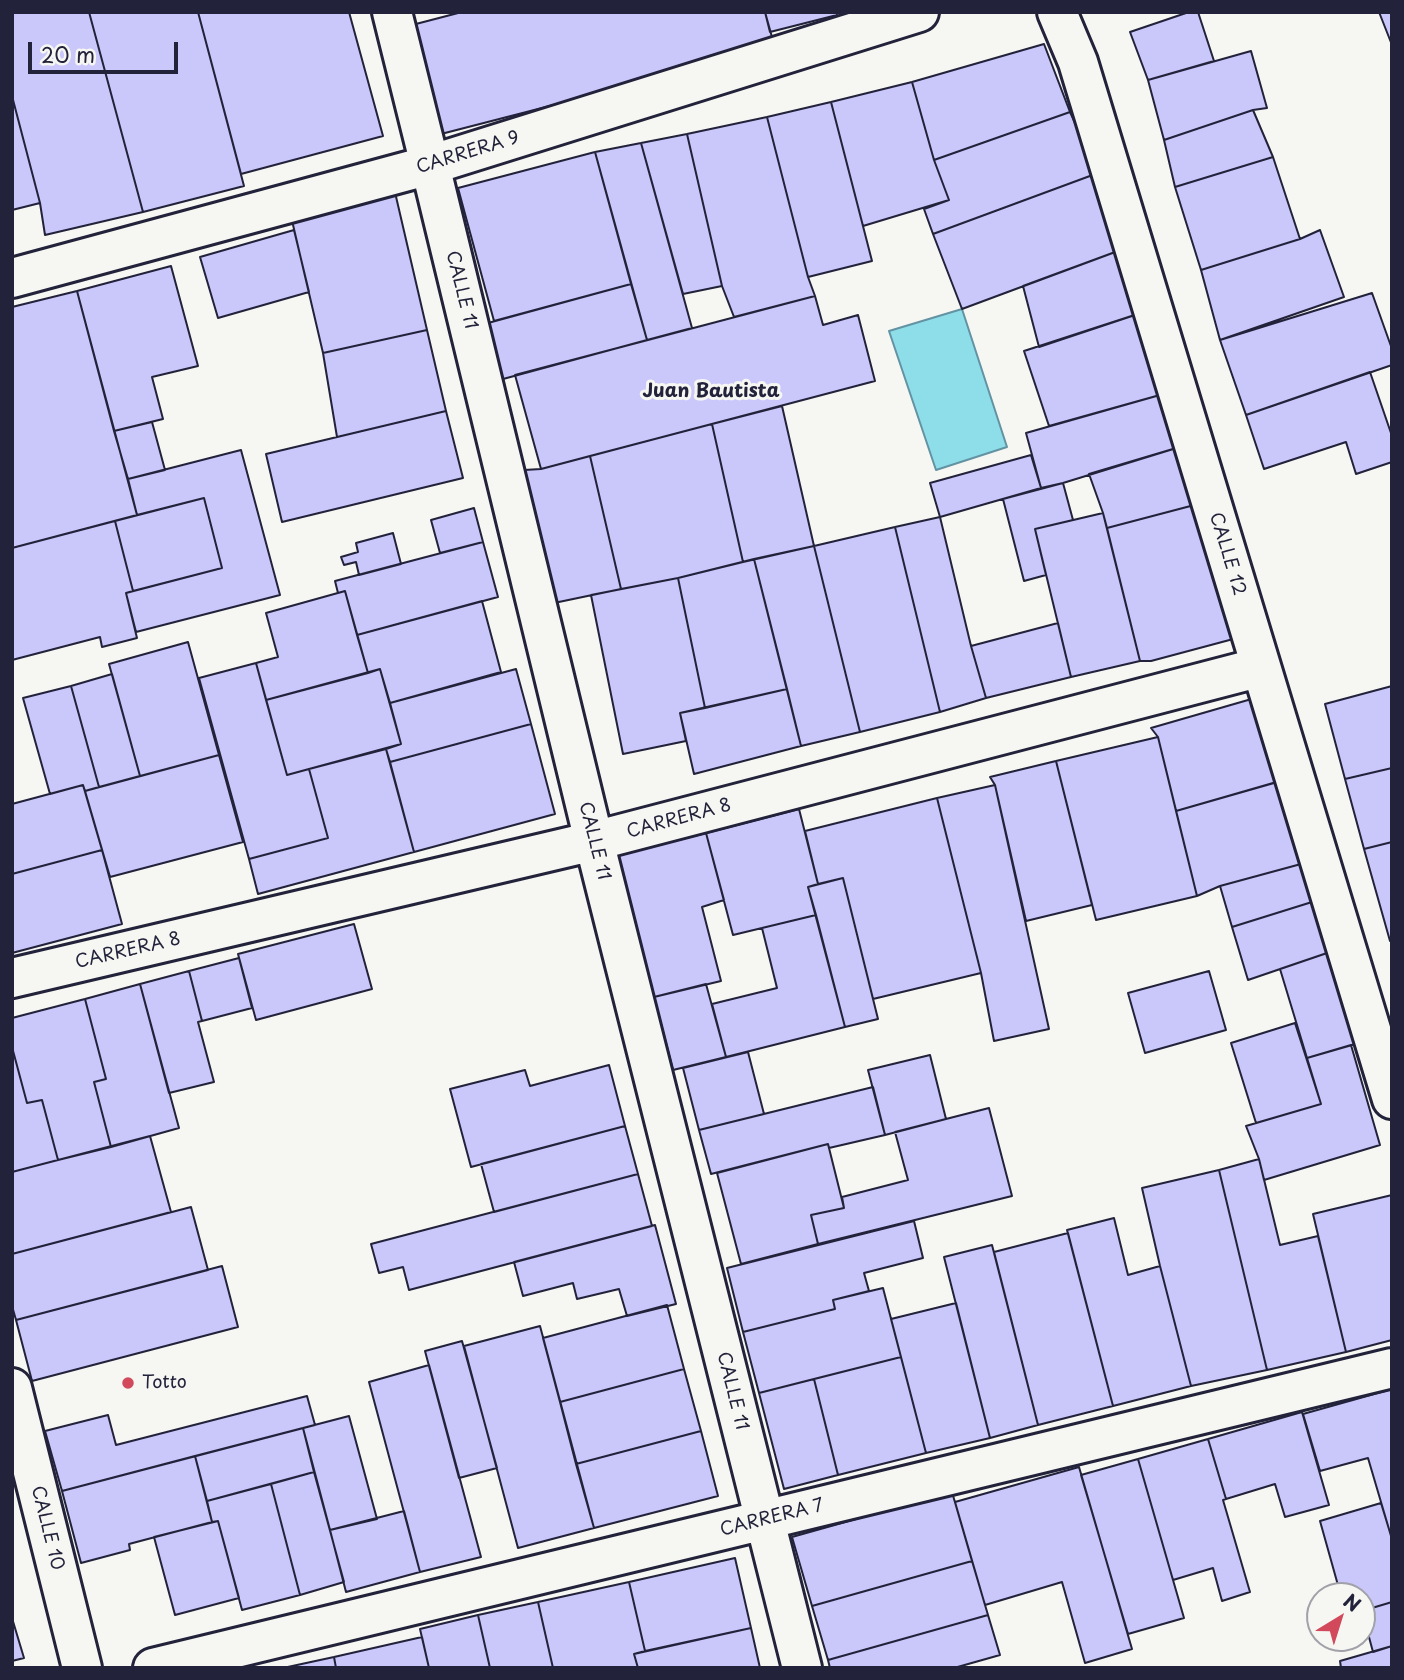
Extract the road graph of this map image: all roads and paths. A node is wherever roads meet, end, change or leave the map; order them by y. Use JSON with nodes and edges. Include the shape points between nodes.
{"nodes":[{"id":1,"x":392,"y":12,"type":"edge"},
{"id":2,"x":919,"y":12,"type":"edge"},
{"id":3,"x":1057,"y":12,"type":"edge"},
{"id":4,"x":430,"y":165,"type":"junction"},
{"id":5,"x":12,"y":278,"type":"edge"},
{"id":6,"x":1261,"y":667,"type":"junction"},
{"id":7,"x":594,"y":841,"type":"junction"},
{"id":8,"x":12,"y":978,"type":"edge"},
{"id":9,"x":1392,"y":1098,"type":"edge"},
{"id":10,"x":1392,"y":1368,"type":"edge"},
{"id":11,"x":12,"y":1388,"type":"edge"},
{"id":12,"x":764,"y":1520,"type":"junction"},
{"id":13,"x":82,"y":1668,"type":"edge"},
{"id":14,"x":153,"y":1668,"type":"edge"},
{"id":15,"x":802,"y":1668,"type":"edge"}],
"edges":[{"from":1,"to":4,"type":"street","name":"CALLE 11"},
{"from":2,"to":4,"type":"street","name":"CARRERA 9"},
{"from":3,"to":6,"type":"street","name":"CALLE 12","via":[[1078,62]]},
{"from":4,"to":5,"type":"street","name":"CARRERA 9"},
{"from":4,"to":7,"type":"street","name":"CALLE 11"},
{"from":6,"to":7,"type":"street","name":"CARRERA 8"},
{"from":6,"to":9,"type":"street","name":"CALLE 12"},
{"from":7,"to":8,"type":"street","name":"CARRERA 8"},
{"from":7,"to":12,"type":"street","name":"CALLE 11"},
{"from":10,"to":12,"type":"street","name":"CARRERA 7"},
{"from":11,"to":13,"type":"street","name":"CALLE 10"},
{"from":12,"to":14,"type":"street","name":"CARRERA 7"},
{"from":12,"to":15,"type":"street","name":"CALLE 11"}]}
